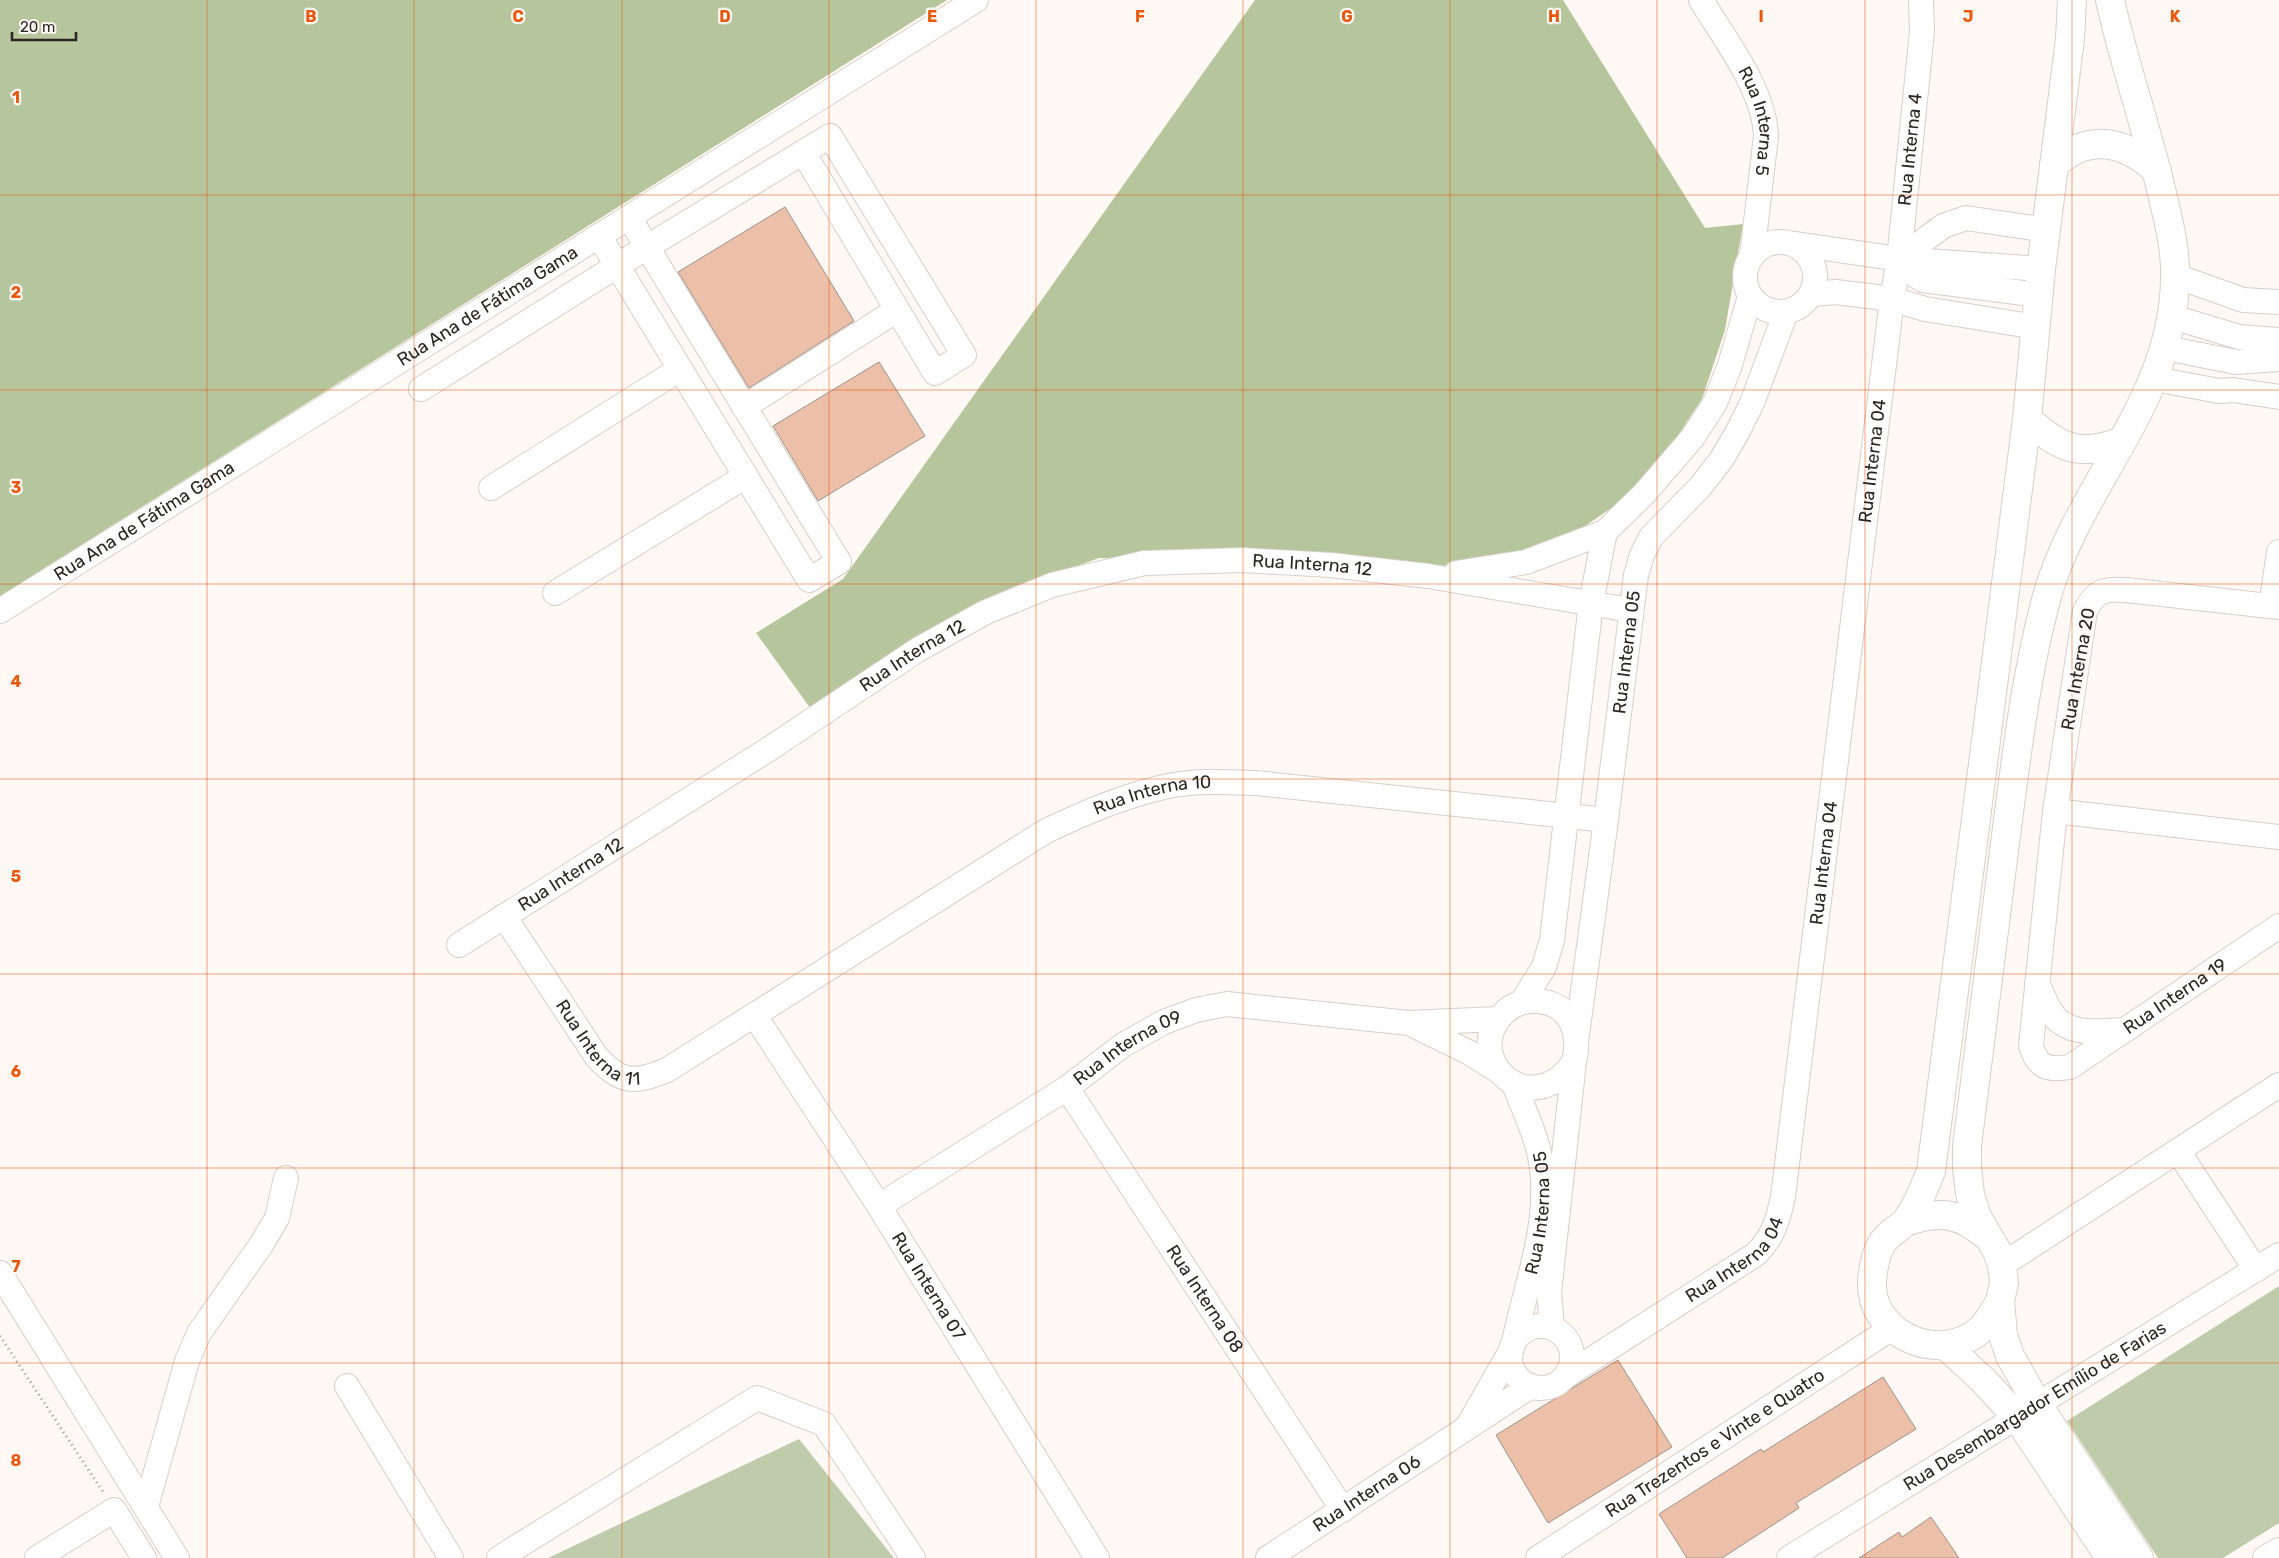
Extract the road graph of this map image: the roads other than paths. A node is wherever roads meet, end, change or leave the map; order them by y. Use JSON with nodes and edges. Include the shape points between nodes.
{"nodes":[{"id":1,"x":976,"y":0,"type":"edge"},
{"id":2,"x":1701,"y":0,"type":"edge"},
{"id":3,"x":1921,"y":0,"type":"edge"},
{"id":4,"x":2072,"y":0,"type":"edge"},
{"id":5,"x":2110,"y":0,"type":"edge"},
{"id":6,"x":803,"y":152,"type":"junction"},
{"id":7,"x":2054,"y":164,"type":"junction"},
{"id":8,"x":2157,"y":171,"type":"junction"},
{"id":9,"x":629,"y":217,"type":"junction"},
{"id":10,"x":2046,"y":230,"type":"junction"},
{"id":11,"x":599,"y":236,"type":"junction"},
{"id":12,"x":1796,"y":244,"type":"junction"},
{"id":13,"x":648,"y":247,"type":"junction"},
{"id":14,"x":1752,"y":256,"type":"junction"},
{"id":15,"x":1898,"y":259,"type":"junction"},
{"id":16,"x":617,"y":266,"type":"junction"},
{"id":17,"x":2176,"y":276,"type":"junction"},
{"id":18,"x":2040,"y":282,"type":"junction"},
{"id":19,"x":1812,"y":294,"type":"junction"},
{"id":20,"x":1750,"y":296,"type":"junction"},
{"id":21,"x":1892,"y":299,"type":"junction"},
{"id":22,"x":2279,"y":302,"type":"edge"},
{"id":23,"x":897,"y":310,"type":"junction"},
{"id":24,"x":1786,"y":312,"type":"junction"},
{"id":25,"x":2173,"y":317,"type":"junction"},
{"id":26,"x":2036,"y":327,"type":"junction"},
{"id":27,"x":2279,"y":340,"type":"edge"},
{"id":28,"x":2166,"y":348,"type":"junction"},
{"id":29,"x":2279,"y":359,"type":"edge"},
{"id":30,"x":680,"y":369,"type":"junction"},
{"id":31,"x":2155,"y":379,"type":"junction"},
{"id":32,"x":421,"y":389,"type":"dead end"},
{"id":33,"x":2279,"y":397,"type":"edge"},
{"id":34,"x":744,"y":406,"type":"junction"},
{"id":35,"x":2027,"y":419,"type":"junction"},
{"id":36,"x":2122,"y":441,"type":"junction"},
{"id":37,"x":746,"y":476,"type":"junction"},
{"id":38,"x":491,"y":488,"type":"dead end"},
{"id":39,"x":1606,"y":532,"type":"junction"},
{"id":40,"x":2279,"y":552,"type":"edge"},
{"id":41,"x":1428,"y":576,"type":"junction"},
{"id":42,"x":555,"y":593,"type":"dead end"},
{"id":43,"x":1591,"y":603,"type":"junction"},
{"id":44,"x":2275,"y":606,"type":"edge"},
{"id":45,"x":1630,"y":610,"type":"junction"},
{"id":46,"x":0,"y":611,"type":"edge"},
{"id":47,"x":2055,"y":811,"type":"junction"},
{"id":48,"x":1568,"y":816,"type":"junction"},
{"id":49,"x":1606,"y":820,"type":"junction"},
{"id":50,"x":2279,"y":837,"type":"edge"},
{"id":51,"x":504,"y":916,"type":"junction"},
{"id":52,"x":2279,"y":926,"type":"edge"},
{"id":53,"x":459,"y":945,"type":"dead end"},
{"id":54,"x":2037,"y":983,"type":"junction"},
{"id":55,"x":1522,"y":1002,"type":"junction"},
{"id":56,"x":755,"y":1016,"type":"junction"},
{"id":57,"x":1498,"y":1019,"type":"junction"},
{"id":58,"x":1409,"y":1023,"type":"junction"},
{"id":59,"x":2125,"y":1030,"type":"junction"},
{"id":60,"x":1577,"y":1035,"type":"junction"},
{"id":61,"x":1574,"y":1062,"type":"junction"},
{"id":62,"x":2070,"y":1067,"type":"joint"},
{"id":63,"x":1506,"y":1077,"type":"junction"},
{"id":64,"x":2279,"y":1085,"type":"edge"},
{"id":65,"x":1067,"y":1088,"type":"junction"},
{"id":66,"x":2178,"y":1151,"type":"junction"},
{"id":67,"x":286,"y":1178,"type":"dead end"},
{"id":68,"x":879,"y":1206,"type":"junction"},
{"id":69,"x":1905,"y":1222,"type":"junction"},
{"id":70,"x":1989,"y":1238,"type":"junction"},
{"id":71,"x":2279,"y":1255,"type":"edge"},
{"id":72,"x":2002,"y":1264,"type":"junction"},
{"id":73,"x":2256,"y":1270,"type":"junction"},
{"id":74,"x":0,"y":1273,"type":"edge"},
{"id":75,"x":2000,"y":1301,"type":"junction"},
{"id":76,"x":1892,"y":1328,"type":"junction"},
{"id":77,"x":1558,"y":1331,"type":"junction"},
{"id":78,"x":1614,"y":1344,"type":"junction"},
{"id":79,"x":1513,"y":1346,"type":"junction"},
{"id":80,"x":1946,"y":1346,"type":"junction"},
{"id":81,"x":1566,"y":1375,"type":"junction"},
{"id":82,"x":347,"y":1386,"type":"dead end"},
{"id":83,"x":1531,"y":1386,"type":"junction"},
{"id":84,"x":2027,"y":1411,"type":"junction"},
{"id":85,"x":1465,"y":1429,"type":"junction"},
{"id":86,"x":146,"y":1507,"type":"junction"},
{"id":87,"x":1343,"y":1510,"type":"junction"},
{"id":88,"x":2279,"y":1550,"type":"edge"},
{"id":89,"x":37,"y":1558,"type":"edge"},
{"id":90,"x":144,"y":1558,"type":"edge"},
{"id":91,"x":177,"y":1558,"type":"edge"},
{"id":92,"x":451,"y":1558,"type":"edge"},
{"id":93,"x":499,"y":1558,"type":"edge"},
{"id":94,"x":913,"y":1558,"type":"edge"},
{"id":95,"x":1097,"y":1558,"type":"edge"},
{"id":96,"x":1268,"y":1558,"type":"edge"},
{"id":97,"x":1538,"y":1558,"type":"edge"},
{"id":98,"x":1789,"y":1558,"type":"edge"},
{"id":99,"x":2110,"y":1558,"type":"edge"},
{"id":100,"x":2140,"y":1558,"type":"edge"},
{"id":101,"x":2266,"y":1558,"type":"edge"}],
"edges":[{"from":1,"to":9,"type":"street","name":"Rua Ana de Fátima Gama"},
{"from":2,"to":14,"type":"street","name":"Rua Interna 5","via":[[1751,84],[1765,124]]},
{"from":3,"to":15,"type":"street","name":"Rua Interna 4","via":[[1922,31]]},
{"from":4,"to":7,"type":"main road"},
{"from":5,"to":8,"type":"main road"},
{"from":6,"to":13,"type":"street"},
{"from":6,"to":23,"type":"street"},
{"from":6,"to":23,"type":"street","via":[[830,136],[964,355],[935,373]]},
{"from":7,"to":8,"type":"main road","via":[[2076,150],[2106,144],[2133,152]]},
{"from":7,"to":10,"type":"main road"},
{"from":8,"to":17,"type":"main road"},
{"from":9,"to":11,"type":"street","name":"Rua Ana de Fátima Gama"},
{"from":9,"to":13,"type":"street"},
{"from":10,"to":15,"type":"street","via":[[1966,218],[1942,226]]},
{"from":10,"to":18,"type":"main road"},
{"from":11,"to":16,"type":"street"},
{"from":11,"to":46,"type":"street","name":"Rua Ana de Fátima Gama"},
{"from":12,"to":14,"type":"street","via":[[1780,241],[1764,245]]},
{"from":12,"to":15,"type":"street"},
{"from":12,"to":19,"type":"street","via":[[1807,252],[1814,265],[1816,280]]},
{"from":13,"to":16,"type":"street"},
{"from":13,"to":34,"type":"street"},
{"from":14,"to":20,"type":"street","via":[[1746,265],[1745,276]]},
{"from":15,"to":18,"type":"street","via":[[1923,280],[1989,278]]},
{"from":15,"to":21,"type":"street","name":"Rua Interna 4"},
{"from":16,"to":30,"type":"street"},
{"from":16,"to":32,"type":"street"},
{"from":17,"to":22,"type":"street","via":[[2243,300]]},
{"from":17,"to":25,"type":"main road"},
{"from":18,"to":26,"type":"main road"},
{"from":19,"to":21,"type":"street","via":[[1836,292]]},
{"from":19,"to":24,"type":"street","via":[[1796,309]]},
{"from":20,"to":24,"type":"street","via":[[1766,309]]},
{"from":20,"to":39,"type":"street","via":[[1730,366],[1715,403],[1693,437]]},
{"from":21,"to":26,"type":"street","via":[[1925,309]]},
{"from":21,"to":78,"type":"street","name":"Rua Interna 04","via":[[1783,1198],[1777,1224],[1756,1254]]},
{"from":23,"to":34,"type":"street"},
{"from":24,"to":45,"type":"street","name":"Rua Interna 05","via":[[1752,403],[1721,460],[1700,487],[1651,537],[1636,575]]},
{"from":25,"to":27,"type":"street","via":[[2239,337]]},
{"from":25,"to":28,"type":"main road"},
{"from":26,"to":35,"type":"main road"},
{"from":28,"to":29,"type":"street","via":[[2236,362]]},
{"from":28,"to":31,"type":"main road"},
{"from":30,"to":37,"type":"street"},
{"from":30,"to":38,"type":"street"},
{"from":31,"to":33,"type":"street","via":[[2219,391]]},
{"from":31,"to":36,"type":"main road"},
{"from":34,"to":37,"type":"street","via":[[839,562],[809,580]]},
{"from":35,"to":36,"type":"main road","via":[[2054,440],[2080,450],[2106,447]]},
{"from":35,"to":69,"type":"main road","via":[[1931,1171]]},
{"from":36,"to":70,"type":"main road","via":[[2074,529],[2053,577],[2024,696],[1967,1146],[1970,1194],[1976,1217]]},
{"from":37,"to":42,"type":"street"},
{"from":39,"to":41,"type":"street","name":"Rua Interna 12","via":[[1526,562]]},
{"from":39,"to":43,"type":"street"},
{"from":40,"to":44,"type":"street"},
{"from":41,"to":43,"type":"street","name":"Rua Interna 12"},
{"from":41,"to":51,"type":"street","name":"Rua Interna 12","via":[[1331,565],[1243,560],[1144,563],[1052,585],[986,612],[919,649],[769,749]]},
{"from":43,"to":45,"type":"street","name":"Rua Interna 12"},
{"from":43,"to":48,"type":"street"},
{"from":44,"to":47,"type":"street","name":"Rua Interna 20","via":[[2126,590],[2108,589],[2098,593],[2085,611]]},
{"from":45,"to":49,"type":"street","name":"Rua Interna 05"},
{"from":47,"to":50,"type":"street"},
{"from":47,"to":54,"type":"street","name":"Rua Interna 20"},
{"from":48,"to":49,"type":"street","name":"Rua Interna 10"},
{"from":48,"to":55,"type":"street","via":[[1552,940],[1544,967]]},
{"from":48,"to":56,"type":"street","name":"Rua Interna 10","via":[[1256,783],[1166,786],[1090,810],[1046,831]]},
{"from":49,"to":60,"type":"street","name":"Rua Interna 05"},
{"from":51,"to":53,"type":"street","name":"Rua Interna 12"},
{"from":51,"to":56,"type":"street","name":"Rua Interna 11","via":[[596,1056],[611,1073],[636,1080],[649,1078]]},
{"from":52,"to":59,"type":"street","name":"Rua Interna 19"},
{"from":54,"to":59,"type":"street","via":[[2051,1013],[2066,1027],[2085,1031]]},
{"from":54,"to":62,"type":"street","name":"Rua Interna 20","via":[[2031,1046],[2034,1056],[2053,1070]]},
{"from":55,"to":57,"type":"street"},
{"from":55,"to":60,"type":"street","via":[[1536,1000],[1562,1011],[1572,1022]]},
{"from":56,"to":68,"type":"street","name":"Rua Interna 07"},
{"from":57,"to":58,"type":"street","name":"Rua Interna 09"},
{"from":57,"to":63,"type":"street","via":[[1490,1046],[1492,1060]]},
{"from":58,"to":63,"type":"street","name":"Rua Interna 09","via":[[1468,1052]]},
{"from":58,"to":65,"type":"street","name":"Rua Interna 09","via":[[1227,1004],[1196,1010],[1164,1022],[1123,1045]]},
{"from":59,"to":62,"type":"street","name":"Rua Interna 19"},
{"from":60,"to":61,"type":"street"},
{"from":61,"to":63,"type":"street","via":[[1566,1074],[1541,1088],[1527,1088]]},
{"from":61,"to":77,"type":"street","name":"Rua Interna 05","via":[[1549,1293]]},
{"from":63,"to":79,"type":"street","name":"Rua Interna 05","via":[[1538,1148],[1543,1181],[1541,1230]]},
{"from":64,"to":66,"type":"street"},
{"from":65,"to":68,"type":"street","name":"Rua Interna 09"},
{"from":65,"to":87,"type":"street","name":"Rua Interna 08"},
{"from":66,"to":72,"type":"street"},
{"from":66,"to":73,"type":"street"},
{"from":67,"to":86,"type":"street","via":[[278,1218],[262,1246],[199,1333],[187,1361]]},
{"from":68,"to":95,"type":"street","name":"Rua Interna 07"},
{"from":69,"to":70,"type":"main road","via":[[1927,1215],[1950,1214],[1972,1223]]},
{"from":69,"to":76,"type":"main road","via":[[1886,1238],[1874,1260],[1872,1284],[1878,1308]]},
{"from":70,"to":72,"type":"main road"},
{"from":71,"to":73,"type":"street","name":"Rua Desembargador Emílio de Farias"},
{"from":72,"to":75,"type":"main road","via":[[2004,1283]]},
{"from":73,"to":84,"type":"street","name":"Rua Desembargador Emílio de Farias"},
{"from":74,"to":86,"type":"street"},
{"from":75,"to":80,"type":"main road","via":[[1989,1321],[1972,1336]]},
{"from":75,"to":84,"type":"main road","via":[[2003,1335]]},
{"from":76,"to":80,"type":"main road","via":[[1909,1340]]},
{"from":76,"to":97,"type":"street","name":"Rua Trezentos e Vinte e Quatro"},
{"from":77,"to":78,"type":"street"},
{"from":77,"to":79,"type":"street","via":[[1538,1326],[1524,1331]]},
{"from":77,"to":81,"type":"street","via":[[1571,1348],[1572,1362]]},
{"from":78,"to":81,"type":"street","name":"Rua Interna 04"},
{"from":79,"to":83,"type":"street","via":[[1510,1355],[1512,1368]]},
{"from":79,"to":85,"type":"street","name":"Rua Interna 06"},
{"from":80,"to":84,"type":"main road","via":[[1983,1380]]},
{"from":81,"to":83,"type":"street","via":[[1556,1384],[1543,1388]]},
{"from":82,"to":92,"type":"street"},
{"from":83,"to":85,"type":"street","name":"Rua Interna 06"},
{"from":84,"to":98,"type":"street","name":"Rua Desembargador Emílio de Farias"},
{"from":84,"to":99,"type":"main road"},
{"from":84,"to":100,"type":"main road"},
{"from":85,"to":87,"type":"street","name":"Rua Interna 06"},
{"from":86,"to":91,"type":"street"},
{"from":87,"to":96,"type":"street","name":"Rua Interna 06"},
{"from":88,"to":101,"type":"street"},
{"from":89,"to":90,"type":"street","via":[[114,1510]]},
{"from":93,"to":94,"type":"street","via":[[757,1398],[824,1424]]}]}
